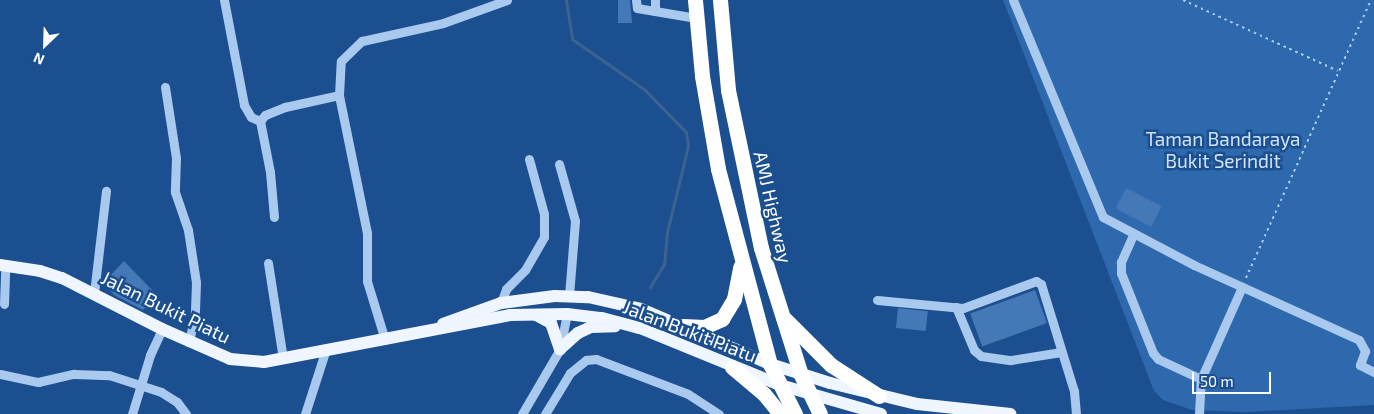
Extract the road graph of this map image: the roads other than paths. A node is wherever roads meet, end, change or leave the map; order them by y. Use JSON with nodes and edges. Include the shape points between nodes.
{"nodes":[{"id":1,"x":224,"y":0,"type":"edge"},
{"id":2,"x":507,"y":0,"type":"edge"},
{"id":3,"x":636,"y":0,"type":"edge"},
{"id":4,"x":655,"y":0,"type":"edge"},
{"id":5,"x":696,"y":0,"type":"edge"},
{"id":6,"x":720,"y":0,"type":"edge"},
{"id":7,"x":1013,"y":0,"type":"edge"},
{"id":8,"x":655,"y":11,"type":"junction"},
{"id":9,"x":696,"y":18,"type":"junction"},
{"id":10,"x":165,"y":88,"type":"dead end"},
{"id":11,"x":339,"y":95,"type":"junction"},
{"id":12,"x":260,"y":121,"type":"junction"},
{"id":13,"x":529,"y":159,"type":"dead end"},
{"id":14,"x":559,"y":164,"type":"dead end"},
{"id":15,"x":106,"y":191,"type":"dead end"},
{"id":16,"x":274,"y":217,"type":"dead end"},
{"id":17,"x":1133,"y":235,"type":"junction"},
{"id":18,"x":268,"y":263,"type":"dead end"},
{"id":19,"x":741,"y":263,"type":"junction"},
{"id":20,"x":3,"y":265,"type":"edge"},
{"id":21,"x":1242,"y":287,"type":"junction"},
{"id":22,"x":94,"y":293,"type":"junction"},
{"id":23,"x":570,"y":296,"type":"junction"},
{"id":24,"x":527,"y":299,"type":"junction"},
{"id":25,"x":878,"y":300,"type":"dead end"},
{"id":26,"x":616,"y":302,"type":"junction"},
{"id":27,"x":500,"y":303,"type":"junction"},
{"id":28,"x":4,"y":304,"type":"dead end"},
{"id":29,"x":956,"y":307,"type":"junction"},
{"id":30,"x":778,"y":312,"type":"junction"},
{"id":31,"x":534,"y":314,"type":"junction"},
{"id":32,"x":567,"y":314,"type":"junction"},
{"id":33,"x":683,"y":326,"type":"junction"},
{"id":34,"x":437,"y":327,"type":"junction"},
{"id":35,"x":640,"y":328,"type":"junction"},
{"id":36,"x":162,"y":329,"type":"junction"},
{"id":37,"x":385,"y":340,"type":"junction"},
{"id":38,"x":189,"y":342,"type":"junction"},
{"id":39,"x":560,"y":349,"type":"junction"},
{"id":40,"x":325,"y":352,"type":"junction"},
{"id":41,"x":1062,"y":352,"type":"junction"},
{"id":42,"x":283,"y":359,"type":"junction"},
{"id":43,"x":770,"y":364,"type":"junction"},
{"id":44,"x":732,"y":366,"type":"junction"},
{"id":45,"x":1374,"y":372,"type":"edge"},
{"id":46,"x":0,"y":374,"type":"edge"},
{"id":47,"x":800,"y":375,"type":"junction"},
{"id":48,"x":1202,"y":379,"type":"junction"},
{"id":49,"x":141,"y":385,"type":"junction"},
{"id":50,"x":780,"y":385,"type":"junction"},
{"id":51,"x":811,"y":395,"type":"junction"},
{"id":52,"x":879,"y":396,"type":"junction"},
{"id":53,"x":132,"y":414,"type":"edge"},
{"id":54,"x":186,"y":414,"type":"edge"},
{"id":55,"x":305,"y":414,"type":"edge"},
{"id":56,"x":522,"y":414,"type":"edge"},
{"id":57,"x":545,"y":414,"type":"edge"},
{"id":58,"x":719,"y":414,"type":"edge"},
{"id":59,"x":780,"y":414,"type":"edge"},
{"id":60,"x":795,"y":414,"type":"edge"},
{"id":61,"x":820,"y":414,"type":"edge"},
{"id":62,"x":881,"y":414,"type":"edge"},
{"id":63,"x":1010,"y":414,"type":"edge"},
{"id":64,"x":1076,"y":414,"type":"edge"},
{"id":65,"x":1199,"y":414,"type":"edge"}],
"edges":[{"from":1,"to":12,"type":"street","via":[[244,105],[251,117]]},
{"from":2,"to":11,"type":"street","via":[[443,23],[362,41],[342,61]]},
{"from":3,"to":8,"type":"street","via":[[637,8]]},
{"from":4,"to":8,"type":"street"},
{"from":5,"to":9,"type":"highway"},
{"from":6,"to":30,"type":"highway","name":"AMJ Highway","via":[[730,99],[761,248]]},
{"from":7,"to":17,"type":"street","via":[[1097,208],[1113,225]]},
{"from":8,"to":9,"type":"street"},
{"from":9,"to":19,"type":"highway","via":[[718,169]]},
{"from":10,"to":38,"type":"street","via":[[176,158],[175,192],[188,230],[196,282],[195,315]]},
{"from":11,"to":12,"type":"street","via":[[285,107],[265,115]]},
{"from":11,"to":37,"type":"street","via":[[367,233],[367,281]]},
{"from":12,"to":16,"type":"street","via":[[270,172]]},
{"from":13,"to":27,"type":"street","via":[[546,227],[530,262],[506,289]]},
{"from":14,"to":23,"type":"street","via":[[575,221]]},
{"from":15,"to":22,"type":"street"},
{"from":17,"to":21,"type":"street"},
{"from":17,"to":48,"type":"street","via":[[1121,262],[1121,273],[1153,353],[1158,359]]},
{"from":18,"to":42,"type":"street"},
{"from":19,"to":33,"type":"highway","via":[[729,312],[722,320],[704,327]]},
{"from":19,"to":43,"type":"highway"},
{"from":20,"to":22,"type":"main road","name":"Jalan Bukit Piatu","via":[[40,270]]},
{"from":20,"to":28,"type":"street"},
{"from":21,"to":45,"type":"street","via":[[1359,340],[1364,351],[1360,365]]},
{"from":21,"to":48,"type":"street"},
{"from":22,"to":36,"type":"main road","name":"Jalan Bukit Piatu"},
{"from":23,"to":24,"type":"main road","name":"Jalan Bukit Piatu"},
{"from":23,"to":26,"type":"main road","name":"Jalan Bukit Piatu"},
{"from":24,"to":27,"type":"main road","name":"Jalan Bukit Piatu"},
{"from":24,"to":32,"type":"main road","via":[[558,304]]},
{"from":25,"to":29,"type":"street"},
{"from":26,"to":32,"type":"main road","via":[[588,304]]},
{"from":26,"to":33,"type":"main road","name":"Jalan Bukit Piatu","via":[[641,308]]},
{"from":27,"to":34,"type":"main road","name":"Jalan Bukit Piatu"},
{"from":29,"to":41,"type":"street","via":[[974,350],[980,356],[1011,360]]},
{"from":29,"to":41,"type":"street","via":[[963,308],[1036,281],[1041,284],[1051,311]]},
{"from":30,"to":47,"type":"highway","name":"AMJ Highway"},
{"from":30,"to":52,"type":"highway","via":[[831,365]]},
{"from":31,"to":32,"type":"main road","name":"Jalan Bukit Piatu"},
{"from":31,"to":34,"type":"main road","name":"Jalan Bukit Piatu"},
{"from":31,"to":39,"type":"main road","via":[[551,323]]},
{"from":32,"to":35,"type":"main road","name":"Jalan Bukit Piatu","via":[[602,318]]},
{"from":32,"to":39,"type":"street"},
{"from":33,"to":43,"type":"main road","name":"Jalan Bukit Piatu"},
{"from":34,"to":37,"type":"main road","name":"Jalan Bukit Piatu"},
{"from":35,"to":39,"type":"main road","via":[[592,327],[578,333]]},
{"from":35,"to":44,"type":"main road","name":"Jalan Bukit Piatu"},
{"from":36,"to":38,"type":"main road","name":"Jalan Bukit Piatu"},
{"from":36,"to":49,"type":"street"},
{"from":37,"to":40,"type":"main road","name":"Jalan Bukit Piatu"},
{"from":38,"to":42,"type":"main road","name":"Jalan Bukit Piatu","via":[[230,359],[264,362]]},
{"from":39,"to":56,"type":"street"},
{"from":40,"to":42,"type":"main road","name":"Jalan Bukit Piatu"},
{"from":40,"to":55,"type":"street"},
{"from":41,"to":64,"type":"street","via":[[1074,391]]},
{"from":43,"to":47,"type":"main road","name":"Jalan Bukit Piatu"},
{"from":43,"to":50,"type":"highway"},
{"from":44,"to":50,"type":"main road","name":"Jalan Bukit Piatu"},
{"from":44,"to":59,"type":"highway","via":[[764,394]]},
{"from":46,"to":49,"type":"street","via":[[38,382],[91,372]]},
{"from":47,"to":51,"type":"highway","name":"AMJ Highway"},
{"from":47,"to":52,"type":"main road","name":"Jalan Bukit Piatu"},
{"from":48,"to":65,"type":"street"},
{"from":49,"to":53,"type":"street"},
{"from":49,"to":54,"type":"street","via":[[176,402]]},
{"from":50,"to":51,"type":"main road","name":"Jalan Bukit Piatu"},
{"from":50,"to":60,"type":"highway"},
{"from":51,"to":61,"type":"highway","name":"AMJ Highway"},
{"from":51,"to":62,"type":"main road","name":"Jalan Bukit Piatu"},
{"from":52,"to":63,"type":"main road","name":"Jalan Bukit Piatu","via":[[917,404]]},
{"from":57,"to":58,"type":"street","via":[[570,373],[586,360],[596,359],[688,394]]}]}
